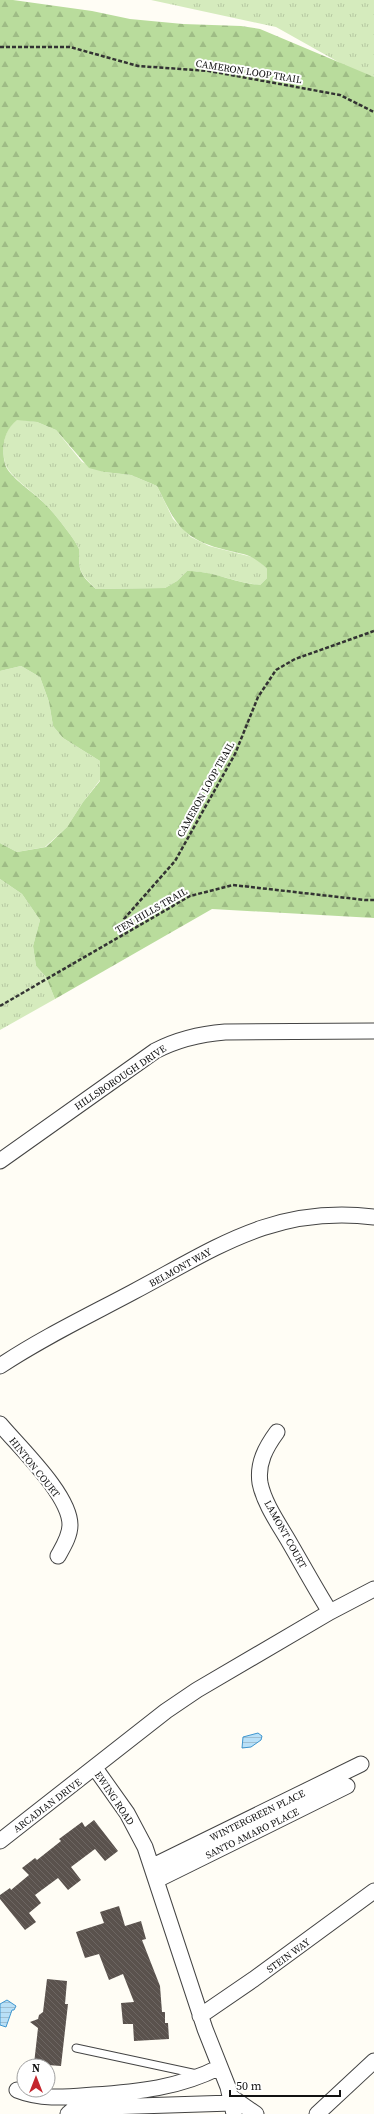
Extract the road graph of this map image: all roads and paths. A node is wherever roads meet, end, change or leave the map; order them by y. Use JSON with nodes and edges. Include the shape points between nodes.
{"nodes":[{"id":1,"x":0,"y":47,"type":"edge"},
{"id":2,"x":374,"y":112,"type":"edge"},
{"id":3,"x":374,"y":631,"type":"edge"},
{"id":4,"x":374,"y":900,"type":"edge"},
{"id":5,"x":121,"y":937,"type":"junction"},
{"id":6,"x":0,"y":1006,"type":"edge"},
{"id":7,"x":374,"y":1031,"type":"edge"},
{"id":8,"x":0,"y":1160,"type":"edge"},
{"id":9,"x":374,"y":1217,"type":"edge"},
{"id":10,"x":0,"y":1366,"type":"edge"},
{"id":11,"x":0,"y":1424,"type":"edge"},
{"id":12,"x":277,"y":1432,"type":"dead end"},
{"id":13,"x":58,"y":1556,"type":"dead end"},
{"id":14,"x":374,"y":1589,"type":"edge"},
{"id":15,"x":330,"y":1612,"type":"junction"},
{"id":16,"x":361,"y":1764,"type":"dead end"},
{"id":17,"x":95,"y":1768,"type":"junction"},
{"id":18,"x":348,"y":1786,"type":"dead end"},
{"id":19,"x":2,"y":1836,"type":"edge"},
{"id":20,"x":155,"y":1873,"type":"junction"},
{"id":21,"x":374,"y":1891,"type":"edge"},
{"id":22,"x":200,"y":2016,"type":"junction"},
{"id":23,"x":76,"y":2048,"type":"dead end"},
{"id":24,"x":374,"y":2061,"type":"edge"},
{"id":25,"x":220,"y":2067,"type":"junction"},
{"id":26,"x":203,"y":2076,"type":"junction"},
{"id":27,"x":56,"y":2097,"type":"edge"},
{"id":28,"x":232,"y":2104,"type":"edge"},
{"id":29,"x":68,"y":2114,"type":"edge"},
{"id":30,"x":256,"y":2114,"type":"edge"},
{"id":31,"x":318,"y":2114,"type":"edge"}],
"edges":[{"from":1,"to":2,"type":"path","name":"CAMERON LOOP TRAIL","via":[[70,47],[138,66],[209,71],[340,95]]},
{"from":3,"to":5,"type":"path","name":"CAMERON LOOP TRAIL","via":[[295,659],[276,670],[258,697],[235,754],[175,861],[124,919]]},
{"from":4,"to":5,"type":"path","name":"TEN HILLS TRAIL","via":[[233,885],[190,896]]},
{"from":5,"to":6,"type":"path","name":"TEN HILLS TRAIL"},
{"from":7,"to":8,"type":"street","name":"HILLSBOROUGH DRIVE","via":[[225,1032],[170,1043],[149,1055]]},
{"from":9,"to":10,"type":"street","name":"BELMONT WAY","via":[[316,1216],[293,1219],[252,1231],[194,1258]]},
{"from":11,"to":13,"type":"street","name":"HINTON COURT","via":[[57,1491],[69,1514],[67,1540]]},
{"from":12,"to":15,"type":"street","name":"LAMONT COURT","via":[[263,1455],[260,1483],[270,1509]]},
{"from":14,"to":15,"type":"street","name":"EWING ROAD"},
{"from":15,"to":17,"type":"street","name":"EWING ROAD","via":[[197,1690],[166,1711]]},
{"from":16,"to":20,"type":"street","name":"WINTERGREEN PLACE"},
{"from":17,"to":19,"type":"street","name":"ARCADIAN DRIVE"},
{"from":17,"to":20,"type":"street","name":"EWING ROAD","via":[[127,1813]]},
{"from":18,"to":20,"type":"street","name":"SANTO AMARO PLACE"},
{"from":20,"to":22,"type":"street","name":"EWING ROAD"},
{"from":21,"to":22,"type":"street","name":"STEIN WAY"},
{"from":22,"to":25,"type":"street","name":"EWING ROAD"},
{"from":23,"to":26,"type":"lane"},
{"from":24,"to":31,"type":"street"},
{"from":25,"to":26,"type":"street"},
{"from":25,"to":28,"type":"street","name":"EWING ROAD"},
{"from":26,"to":27,"type":"street","via":[[180,2084],[132,2092]]},
{"from":28,"to":29,"type":"street","via":[[75,2108]]},
{"from":28,"to":30,"type":"street"}]}
